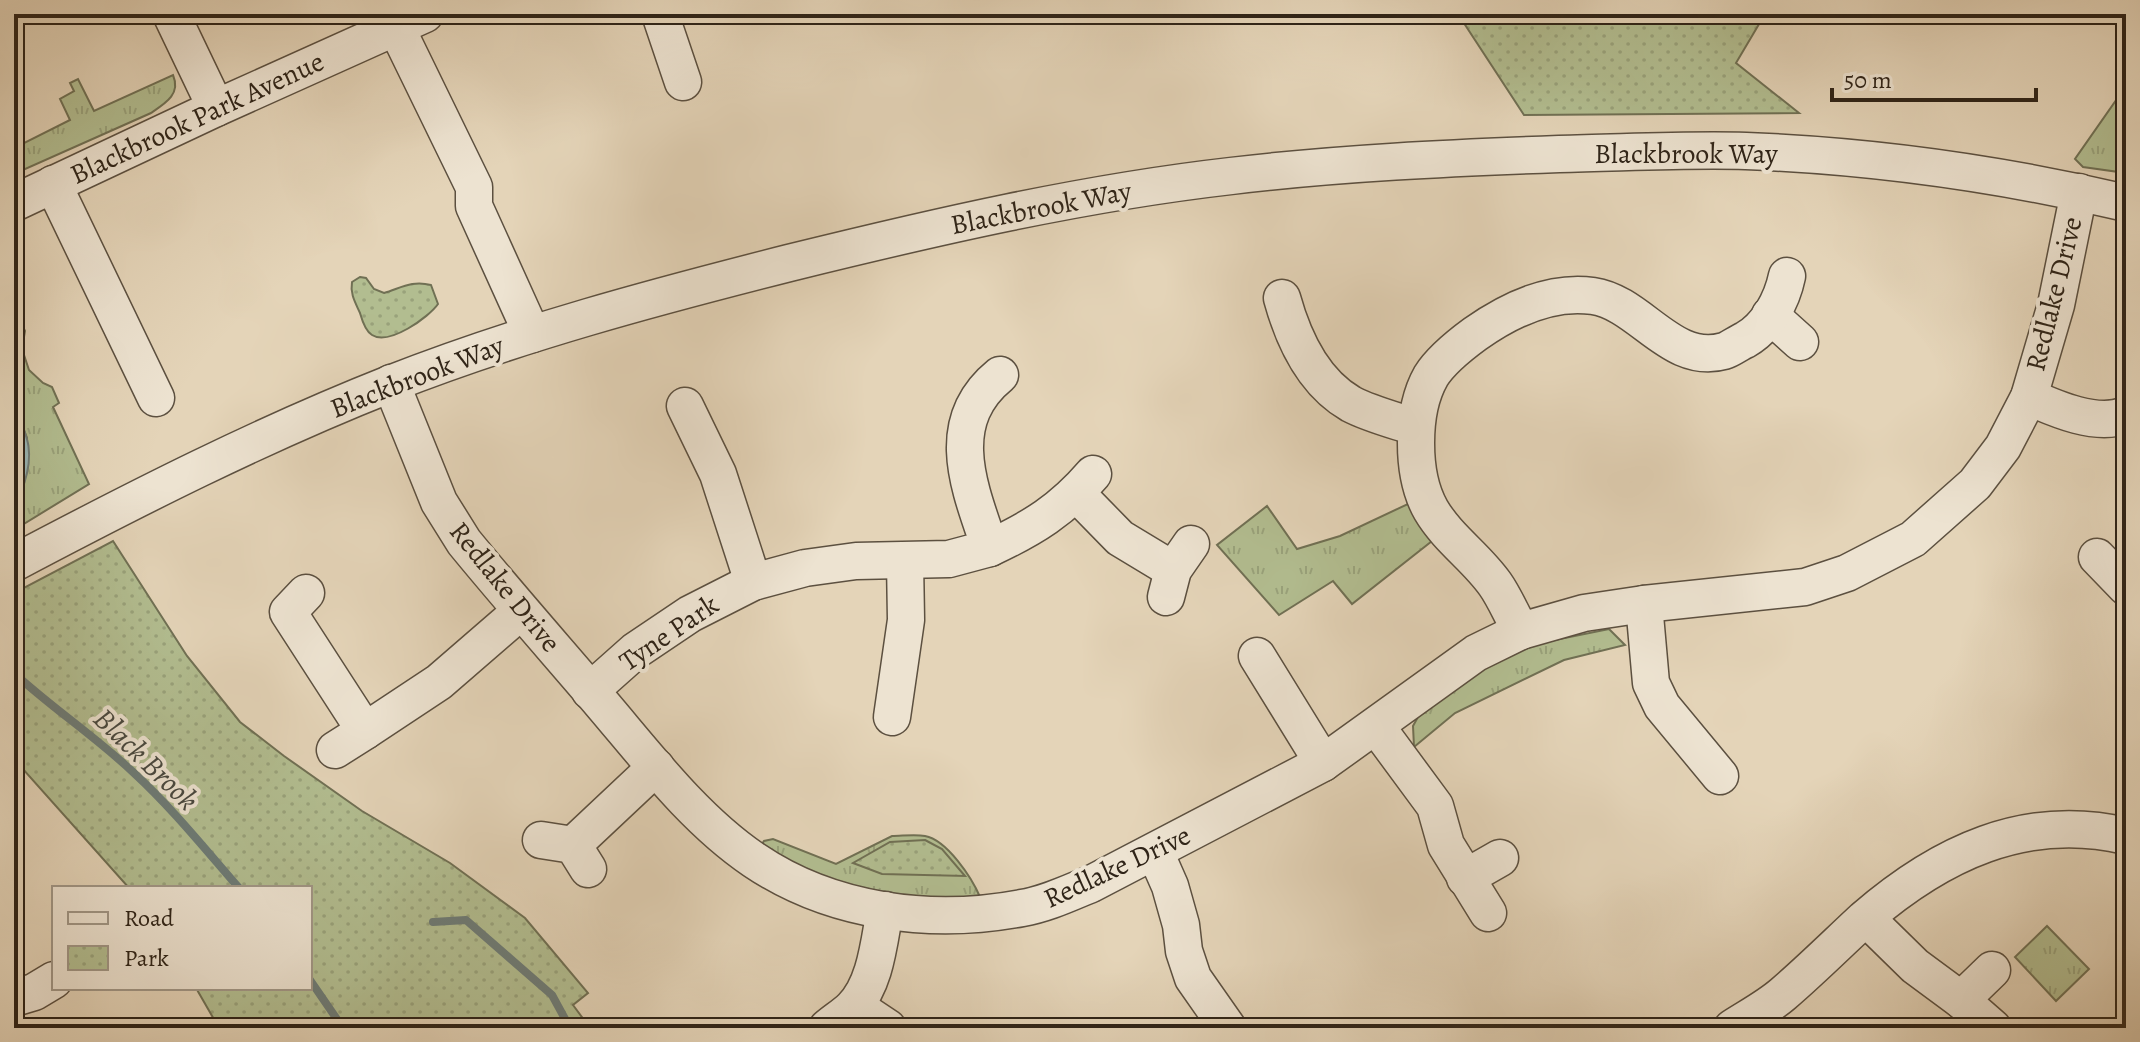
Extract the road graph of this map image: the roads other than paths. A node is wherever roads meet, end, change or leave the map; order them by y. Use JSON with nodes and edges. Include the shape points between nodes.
{"nodes":[{"id":1,"x":171,"y":14,"type":"edge"},
{"id":2,"x":660,"y":14,"type":"edge"},
{"id":3,"x":411,"y":21,"type":"edge"},
{"id":4,"x":683,"y":82,"type":"dead end"},
{"id":5,"x":216,"y":108,"type":"junction"},
{"id":6,"x":53,"y":184,"type":"junction"},
{"id":7,"x":2079,"y":192,"type":"junction"},
{"id":8,"x":14,"y":203,"type":"edge"},
{"id":9,"x":2126,"y":203,"type":"edge"},
{"id":10,"x":1787,"y":276,"type":"dead end"},
{"id":11,"x":1770,"y":315,"type":"junction"},
{"id":12,"x":1279,"y":319,"type":"dead end"},
{"id":13,"x":532,"y":334,"type":"junction"},
{"id":14,"x":1800,"y":342,"type":"dead end"},
{"id":15,"x":1000,"y":375,"type":"dead end"},
{"id":16,"x":391,"y":383,"type":"junction"},
{"id":17,"x":2029,"y":397,"type":"junction"},
{"id":18,"x":156,"y":398,"type":"dead end"},
{"id":19,"x":685,"y":406,"type":"dead end"},
{"id":20,"x":2126,"y":415,"type":"edge"},
{"id":21,"x":1415,"y":427,"type":"junction"},
{"id":22,"x":990,"y":548,"type":"junction"},
{"id":23,"x":2097,"y":557,"type":"dead end"},
{"id":24,"x":905,"y":561,"type":"junction"},
{"id":25,"x":14,"y":563,"type":"edge"},
{"id":26,"x":1176,"y":570,"type":"dead end"},
{"id":27,"x":753,"y":582,"type":"junction"},
{"id":28,"x":2126,"y":587,"type":"edge"},
{"id":29,"x":1644,"y":604,"type":"junction"},
{"id":30,"x":285,"y":609,"type":"dead end"},
{"id":31,"x":521,"y":611,"type":"junction"},
{"id":32,"x":1521,"y":631,"type":"junction"},
{"id":33,"x":1272,"y":664,"type":"dead end"},
{"id":34,"x":590,"y":691,"type":"junction"},
{"id":35,"x":892,"y":717,"type":"dead end"},
{"id":36,"x":1376,"y":726,"type":"junction"},
{"id":37,"x":1323,"y":763,"type":"junction"},
{"id":38,"x":656,"y":767,"type":"junction"},
{"id":39,"x":1720,"y":776,"type":"dead end"},
{"id":40,"x":2126,"y":836,"type":"edge"},
{"id":41,"x":567,"y":851,"type":"dead end"},
{"id":42,"x":1155,"y":852,"type":"junction"},
{"id":43,"x":1500,"y":858,"type":"dead end"},
{"id":44,"x":1465,"y":878,"type":"junction"},
{"id":45,"x":885,"y":910,"type":"junction"},
{"id":46,"x":1488,"y":913,"type":"dead end"},
{"id":47,"x":1866,"y":918,"type":"junction"},
{"id":48,"x":1992,"y":970,"type":"dead end"},
{"id":49,"x":52,"y":981,"type":"edge"},
{"id":50,"x":14,"y":998,"type":"edge"},
{"id":51,"x":1961,"y":1000,"type":"junction"},
{"id":52,"x":855,"y":1006,"type":"junction"},
{"id":53,"x":827,"y":1028,"type":"edge"},
{"id":54,"x":888,"y":1028,"type":"edge"},
{"id":55,"x":1228,"y":1028,"type":"edge"},
{"id":56,"x":1732,"y":1028,"type":"edge"},
{"id":57,"x":1993,"y":1028,"type":"edge"}],
"edges":[{"from":1,"to":5,"type":"street"},
{"from":2,"to":4,"type":"street"},
{"from":3,"to":5,"type":"street","name":"Blackbrook Park Avenue"},
{"from":3,"to":13,"type":"street","via":[[474,187],[474,206]]},
{"from":5,"to":6,"type":"street","name":"Blackbrook Park Avenue"},
{"from":6,"to":8,"type":"street","name":"Blackbrook Park Avenue"},
{"from":6,"to":18,"type":"street"},
{"from":7,"to":9,"type":"street","name":"Blackbrook Way"},
{"from":7,"to":13,"type":"street","name":"Blackbrook Way","via":[[1954,169],[1742,151],[1466,157],[1309,168],[1153,187],[894,237],[636,301]]},
{"from":7,"to":17,"type":"street","name":"Redlake Drive","via":[[2056,305]]},
{"from":10,"to":11,"type":"street","via":[[1783,296]]},
{"from":11,"to":14,"type":"street"},
{"from":11,"to":21,"type":"street","via":[[1751,336],[1723,352],[1694,352],[1665,339],[1624,307],[1595,296],[1557,296],[1492,322],[1447,357],[1431,377]]},
{"from":12,"to":21,"type":"street","via":[[1332,392]]},
{"from":13,"to":16,"type":"street","name":"Blackbrook Way"},
{"from":15,"to":22,"type":"street","via":[[975,402],[965,430],[964,459]]},
{"from":16,"to":25,"type":"street","name":"Blackbrook Way","via":[[173,482]]},
{"from":16,"to":31,"type":"street","name":"Redlake Drive","via":[[439,502],[464,542]]},
{"from":17,"to":20,"type":"street","name":"Redlake Drive","via":[[2089,417],[2114,420]]},
{"from":17,"to":29,"type":"street","name":"Redlake Drive","via":[[2003,447],[1975,484],[1913,539],[1884,556],[1805,587]]},
{"from":19,"to":27,"type":"street","name":"Tyne Park","via":[[718,474]]},
{"from":21,"to":32,"type":"street","via":[[1416,461],[1431,510],[1496,585]]},
{"from":22,"to":24,"type":"street","name":"Tyne Park","via":[[949,559]]},
{"from":22,"to":26,"type":"street","name":"Tyne Park","via":[[1047,519],[1085,484],[1120,538]]},
{"from":23,"to":28,"type":"street"},
{"from":24,"to":27,"type":"street","name":"Tyne Park","via":[[805,568]]},
{"from":24,"to":35,"type":"street","via":[[906,620]]},
{"from":27,"to":34,"type":"street","name":"Tyne Park","via":[[690,614],[635,651]]},
{"from":29,"to":32,"type":"street","name":"Redlake Drive","via":[[1584,613]]},
{"from":29,"to":39,"type":"street","via":[[1651,683],[1662,706]]},
{"from":30,"to":31,"type":"street","via":[[350,741],[439,682]]},
{"from":31,"to":34,"type":"street","name":"Redlake Drive"},
{"from":32,"to":36,"type":"street","name":"Redlake Drive","via":[[1476,653]]},
{"from":33,"to":37,"type":"street"},
{"from":34,"to":38,"type":"street","name":"Redlake Drive"},
{"from":36,"to":37,"type":"street","name":"Redlake Drive"},
{"from":36,"to":44,"type":"street","via":[[1435,806],[1446,845]]},
{"from":37,"to":42,"type":"street","name":"Redlake Drive"},
{"from":38,"to":41,"type":"street"},
{"from":38,"to":45,"type":"street","name":"Redlake Drive","via":[[709,823],[753,859],[839,901]]},
{"from":40,"to":47,"type":"street","via":[[2060,827],[2021,832],[1948,859]]},
{"from":42,"to":45,"type":"street","name":"Redlake Drive","via":[[1079,889],[1023,908],[936,916]]},
{"from":42,"to":55,"type":"street","via":[[1170,886],[1193,978]]},
{"from":43,"to":44,"type":"street"},
{"from":44,"to":46,"type":"street"},
{"from":45,"to":52,"type":"street","via":[[877,953]]},
{"from":47,"to":51,"type":"street","via":[[1915,966]]},
{"from":47,"to":56,"type":"street","via":[[1781,996]]},
{"from":48,"to":51,"type":"street"},
{"from":49,"to":50,"type":"street"},
{"from":51,"to":57,"type":"street"},
{"from":52,"to":53,"type":"street"},
{"from":52,"to":54,"type":"street"}]}
